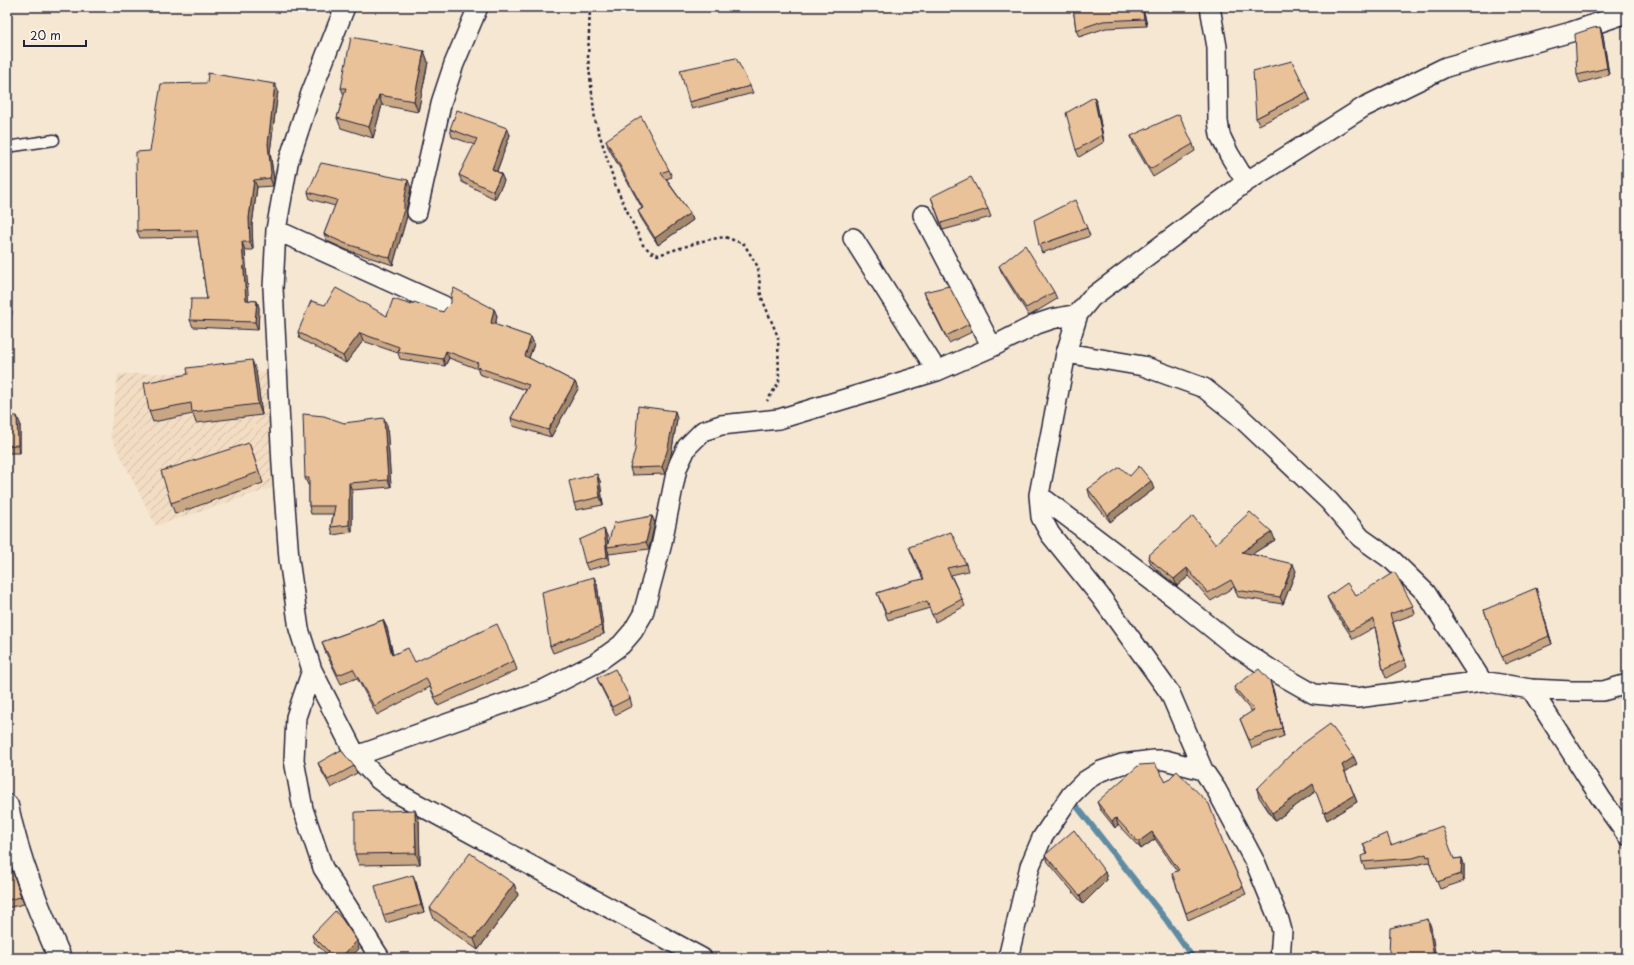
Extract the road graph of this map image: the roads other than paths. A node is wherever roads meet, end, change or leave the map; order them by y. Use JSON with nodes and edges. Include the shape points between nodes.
{"nodes":[{"id":1,"x":345,"y":7,"type":"edge"},
{"id":2,"x":478,"y":7,"type":"edge"},
{"id":3,"x":1210,"y":7,"type":"edge"},
{"id":4,"x":1627,"y":13,"type":"edge"},
{"id":5,"x":54,"y":140,"type":"dead end"},
{"id":6,"x":7,"y":147,"type":"edge"},
{"id":7,"x":1246,"y":182,"type":"junction"},
{"id":8,"x":417,"y":212,"type":"dead end"},
{"id":9,"x":923,"y":215,"type":"dead end"},
{"id":10,"x":276,"y":230,"type":"junction"},
{"id":11,"x":853,"y":238,"type":"dead end"},
{"id":12,"x":444,"y":306,"type":"dead end"},
{"id":13,"x":1078,"y":314,"type":"junction"},
{"id":14,"x":992,"y":347,"type":"junction"},
{"id":15,"x":1066,"y":353,"type":"junction"},
{"id":16,"x":937,"y":371,"type":"junction"},
{"id":17,"x":1039,"y":495,"type":"junction"},
{"id":18,"x":312,"y":670,"type":"junction"},
{"id":19,"x":1482,"y":681,"type":"junction"},
{"id":20,"x":1627,"y":684,"type":"edge"},
{"id":21,"x":1532,"y":688,"type":"junction"},
{"id":22,"x":356,"y":756,"type":"junction"},
{"id":23,"x":1203,"y":770,"type":"junction"},
{"id":24,"x":7,"y":806,"type":"edge"},
{"id":25,"x":10,"y":830,"type":"edge"},
{"id":26,"x":1627,"y":835,"type":"edge"},
{"id":27,"x":60,"y":958,"type":"edge"},
{"id":28,"x":380,"y":958,"type":"edge"},
{"id":29,"x":702,"y":958,"type":"edge"},
{"id":30,"x":1008,"y":958,"type":"edge"},
{"id":31,"x":1280,"y":958,"type":"edge"}],
"edges":[{"from":1,"to":10,"type":"street","via":[[311,93],[288,163]]},
{"from":2,"to":8,"type":"street","via":[[442,100]]},
{"from":3,"to":7,"type":"street","via":[[1217,47],[1220,135]]},
{"from":4,"to":7,"type":"street","via":[[1571,32],[1446,67],[1364,108]]},
{"from":5,"to":6,"type":"lane"},
{"from":7,"to":13,"type":"street","via":[[1091,298]]},
{"from":9,"to":14,"type":"street"},
{"from":10,"to":12,"type":"street"},
{"from":10,"to":18,"type":"street","via":[[273,288],[289,559],[299,629]]},
{"from":11,"to":16,"type":"street"},
{"from":13,"to":14,"type":"street","via":[[1038,324]]},
{"from":13,"to":15,"type":"street"},
{"from":14,"to":16,"type":"street"},
{"from":15,"to":17,"type":"street"},
{"from":15,"to":19,"type":"street","via":[[1143,366],[1204,388],[1238,415],[1329,501],[1361,538],[1392,560],[1426,593]]},
{"from":16,"to":22,"type":"street","via":[[779,419],[721,425],[703,431],[687,447],[677,468],[661,547],[643,614],[621,645],[596,663],[545,689]]},
{"from":17,"to":19,"type":"street","via":[[1232,644],[1314,694],[1357,698]]},
{"from":17,"to":23,"type":"street","via":[[1041,517],[1050,534],[1100,596],[1170,693]]},
{"from":18,"to":22,"type":"street"},
{"from":18,"to":28,"type":"street","via":[[296,717],[294,760],[303,810],[324,868]]},
{"from":19,"to":21,"type":"street"},
{"from":20,"to":21,"type":"street","via":[[1603,691]]},
{"from":21,"to":26,"type":"street"},
{"from":22,"to":29,"type":"street","via":[[395,792]]},
{"from":23,"to":30,"type":"street","via":[[1165,760],[1122,764],[1101,771],[1070,795],[1042,838],[1030,866]]},
{"from":23,"to":31,"type":"street","via":[[1256,864],[1279,920],[1282,931]]},
{"from":24,"to":25,"type":"street"},
{"from":25,"to":27,"type":"street","via":[[35,902]]}]}
